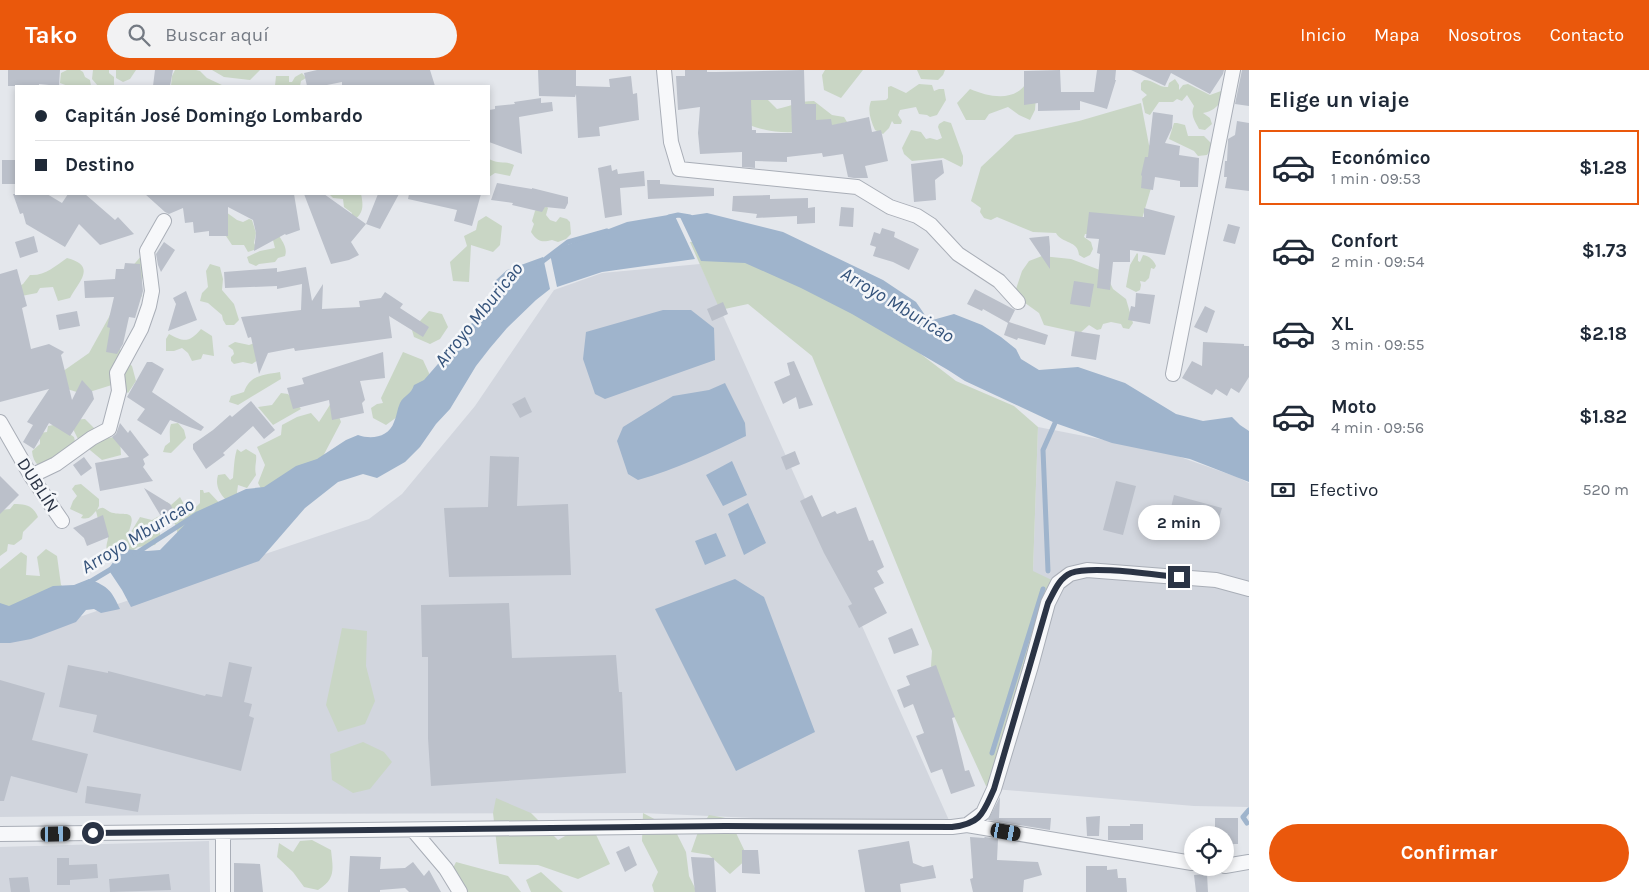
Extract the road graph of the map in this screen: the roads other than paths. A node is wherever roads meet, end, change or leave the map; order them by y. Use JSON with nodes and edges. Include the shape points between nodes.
{"nodes":[{"id":1,"x":664,"y":70,"type":"edge"},
{"id":2,"x":1233,"y":70,"type":"edge"},
{"id":3,"x":164,"y":221,"type":"dead end"},
{"id":4,"x":1018,"y":302,"type":"dead end"},
{"id":5,"x":1173,"y":374,"type":"dead end"},
{"id":6,"x":0,"y":422,"type":"edge"},
{"id":7,"x":31,"y":476,"type":"junction"},
{"id":8,"x":62,"y":521,"type":"dead end"},
{"id":9,"x":1249,"y":589,"type":"edge"},
{"id":10,"x":967,"y":825,"type":"junction"},
{"id":11,"x":413,"y":830,"type":"junction"},
{"id":12,"x":223,"y":832,"type":"junction"},
{"id":13,"x":0,"y":834,"type":"edge"},
{"id":14,"x":1184,"y":862,"type":"edge"},
{"id":15,"x":1249,"y":862,"type":"edge"},
{"id":16,"x":1234,"y":864,"type":"edge"},
{"id":17,"x":223,"y":892,"type":"edge"},
{"id":18,"x":460,"y":892,"type":"edge"}],
"edges":[{"from":1,"to":4,"type":"street","via":[[671,142],[680,169],[857,187],[890,207],[917,216],[931,225],[958,254],[999,281]]},
{"from":2,"to":5,"type":"street"},
{"from":3,"to":7,"type":"street","via":[[147,251],[152,291],[149,306],[141,330],[117,372],[119,391],[109,429],[56,464]]},
{"from":6,"to":7,"type":"street","name":"DUBLÍN"},
{"from":7,"to":8,"type":"street","name":"DUBLÍN"},
{"from":9,"to":10,"type":"street","via":[[1216,580],[1087,570],[1070,574],[1058,583],[1048,603],[994,789],[983,813]]},
{"from":10,"to":11,"type":"street"},
{"from":10,"to":14,"type":"street"},
{"from":11,"to":12,"type":"street"},
{"from":11,"to":18,"type":"street"},
{"from":12,"to":13,"type":"street"},
{"from":12,"to":17,"type":"street"},
{"from":15,"to":16,"type":"street"}]}
